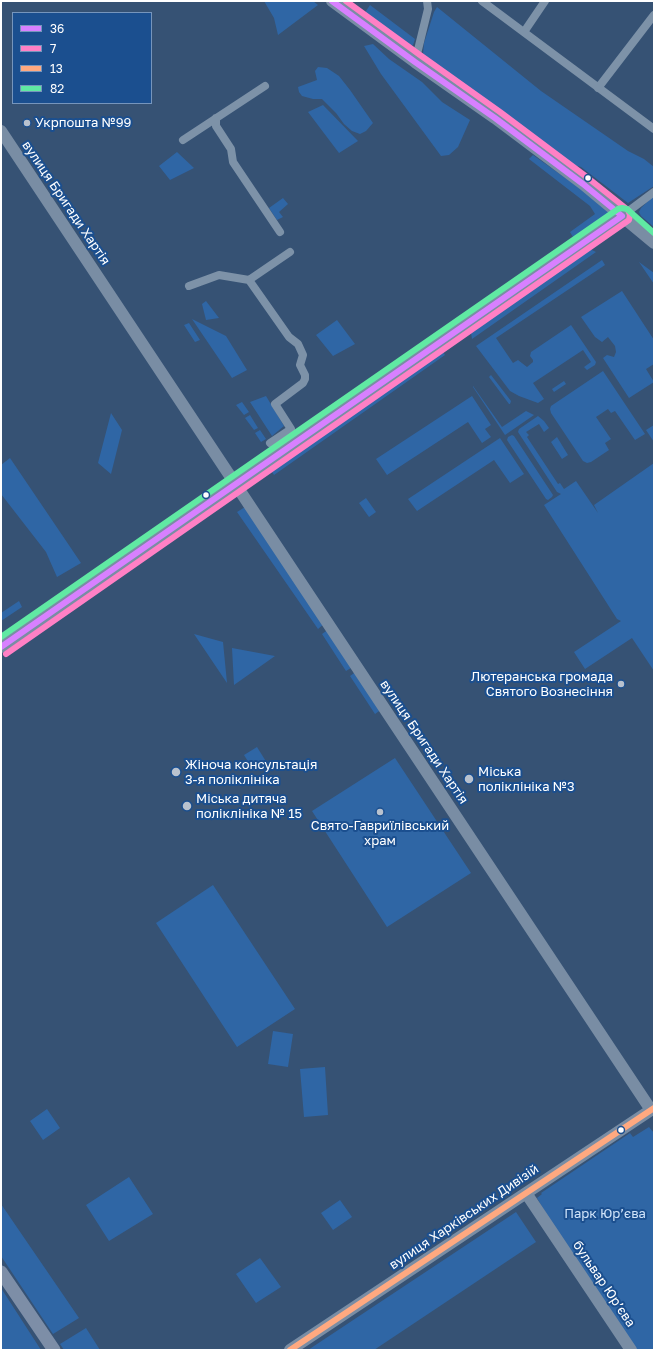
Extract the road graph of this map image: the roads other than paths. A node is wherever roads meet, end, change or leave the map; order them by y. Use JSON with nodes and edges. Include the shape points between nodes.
{"nodes":[{"id":1,"x":332,"y":1,"type":"edge"},
{"id":2,"x":427,"y":1,"type":"edge"},
{"id":3,"x":482,"y":1,"type":"edge"},
{"id":4,"x":545,"y":1,"type":"edge"},
{"id":5,"x":654,"y":15,"type":"edge"},
{"id":6,"x":524,"y":32,"type":"junction"},
{"id":7,"x":415,"y":62,"type":"junction"},
{"id":8,"x":265,"y":86,"type":"dead end"},
{"id":9,"x":598,"y":88,"type":"junction"},
{"id":10,"x":216,"y":118,"type":"junction"},
{"id":11,"x":654,"y":129,"type":"edge"},
{"id":12,"x":1,"y":130,"type":"edge"},
{"id":13,"x":183,"y":140,"type":"dead end"},
{"id":14,"x":654,"y":192,"type":"edge"},
{"id":15,"x":622,"y":216,"type":"junction"},
{"id":16,"x":280,"y":232,"type":"dead end"},
{"id":17,"x":654,"y":243,"type":"edge"},
{"id":18,"x":290,"y":252,"type":"dead end"},
{"id":19,"x":249,"y":280,"type":"junction"},
{"id":20,"x":189,"y":286,"type":"dead end"},
{"id":21,"x":270,"y":443,"type":"dead end"},
{"id":22,"x":236,"y":484,"type":"junction"},
{"id":23,"x":1,"y":646,"type":"edge"},
{"id":24,"x":653,"y":1109,"type":"edge"},
{"id":25,"x":526,"y":1193,"type":"junction"},
{"id":26,"x":1,"y":1272,"type":"edge"},
{"id":27,"x":54,"y":1350,"type":"edge"},
{"id":28,"x":290,"y":1350,"type":"edge"},
{"id":29,"x":631,"y":1350,"type":"edge"}],
"edges":[{"from":1,"to":7,"type":"street"},
{"from":2,"to":7,"type":"street","via":[[428,9]]},
{"from":3,"to":6,"type":"street"},
{"from":4,"to":6,"type":"street"},
{"from":5,"to":9,"type":"street"},
{"from":6,"to":9,"type":"street"},
{"from":7,"to":15,"type":"street","via":[[495,118]]},
{"from":8,"to":10,"type":"street"},
{"from":9,"to":11,"type":"street"},
{"from":10,"to":13,"type":"street"},
{"from":10,"to":16,"type":"street","via":[[216,126],[231,149],[233,162]]},
{"from":12,"to":22,"type":"street","name":"вулиця Бригади Хартія"},
{"from":14,"to":15,"type":"street"},
{"from":15,"to":17,"type":"street"},
{"from":15,"to":22,"type":"street"},
{"from":18,"to":19,"type":"street"},
{"from":19,"to":20,"type":"street","via":[[219,275]]},
{"from":19,"to":21,"type":"street","via":[[289,338],[298,344],[303,355],[300,365],[305,375],[303,383],[275,404],[291,429]]},
{"from":22,"to":23,"type":"street"},
{"from":22,"to":24,"type":"street","name":"вулиця Бригади Хартія"},
{"from":24,"to":25,"type":"street","name":"вулиця Харківських Дивізій"},
{"from":25,"to":28,"type":"street","name":"вулиця Харківських Дивізій"},
{"from":25,"to":29,"type":"street","name":"бульвар Юрʼєва"},
{"from":26,"to":27,"type":"main road"}]}
